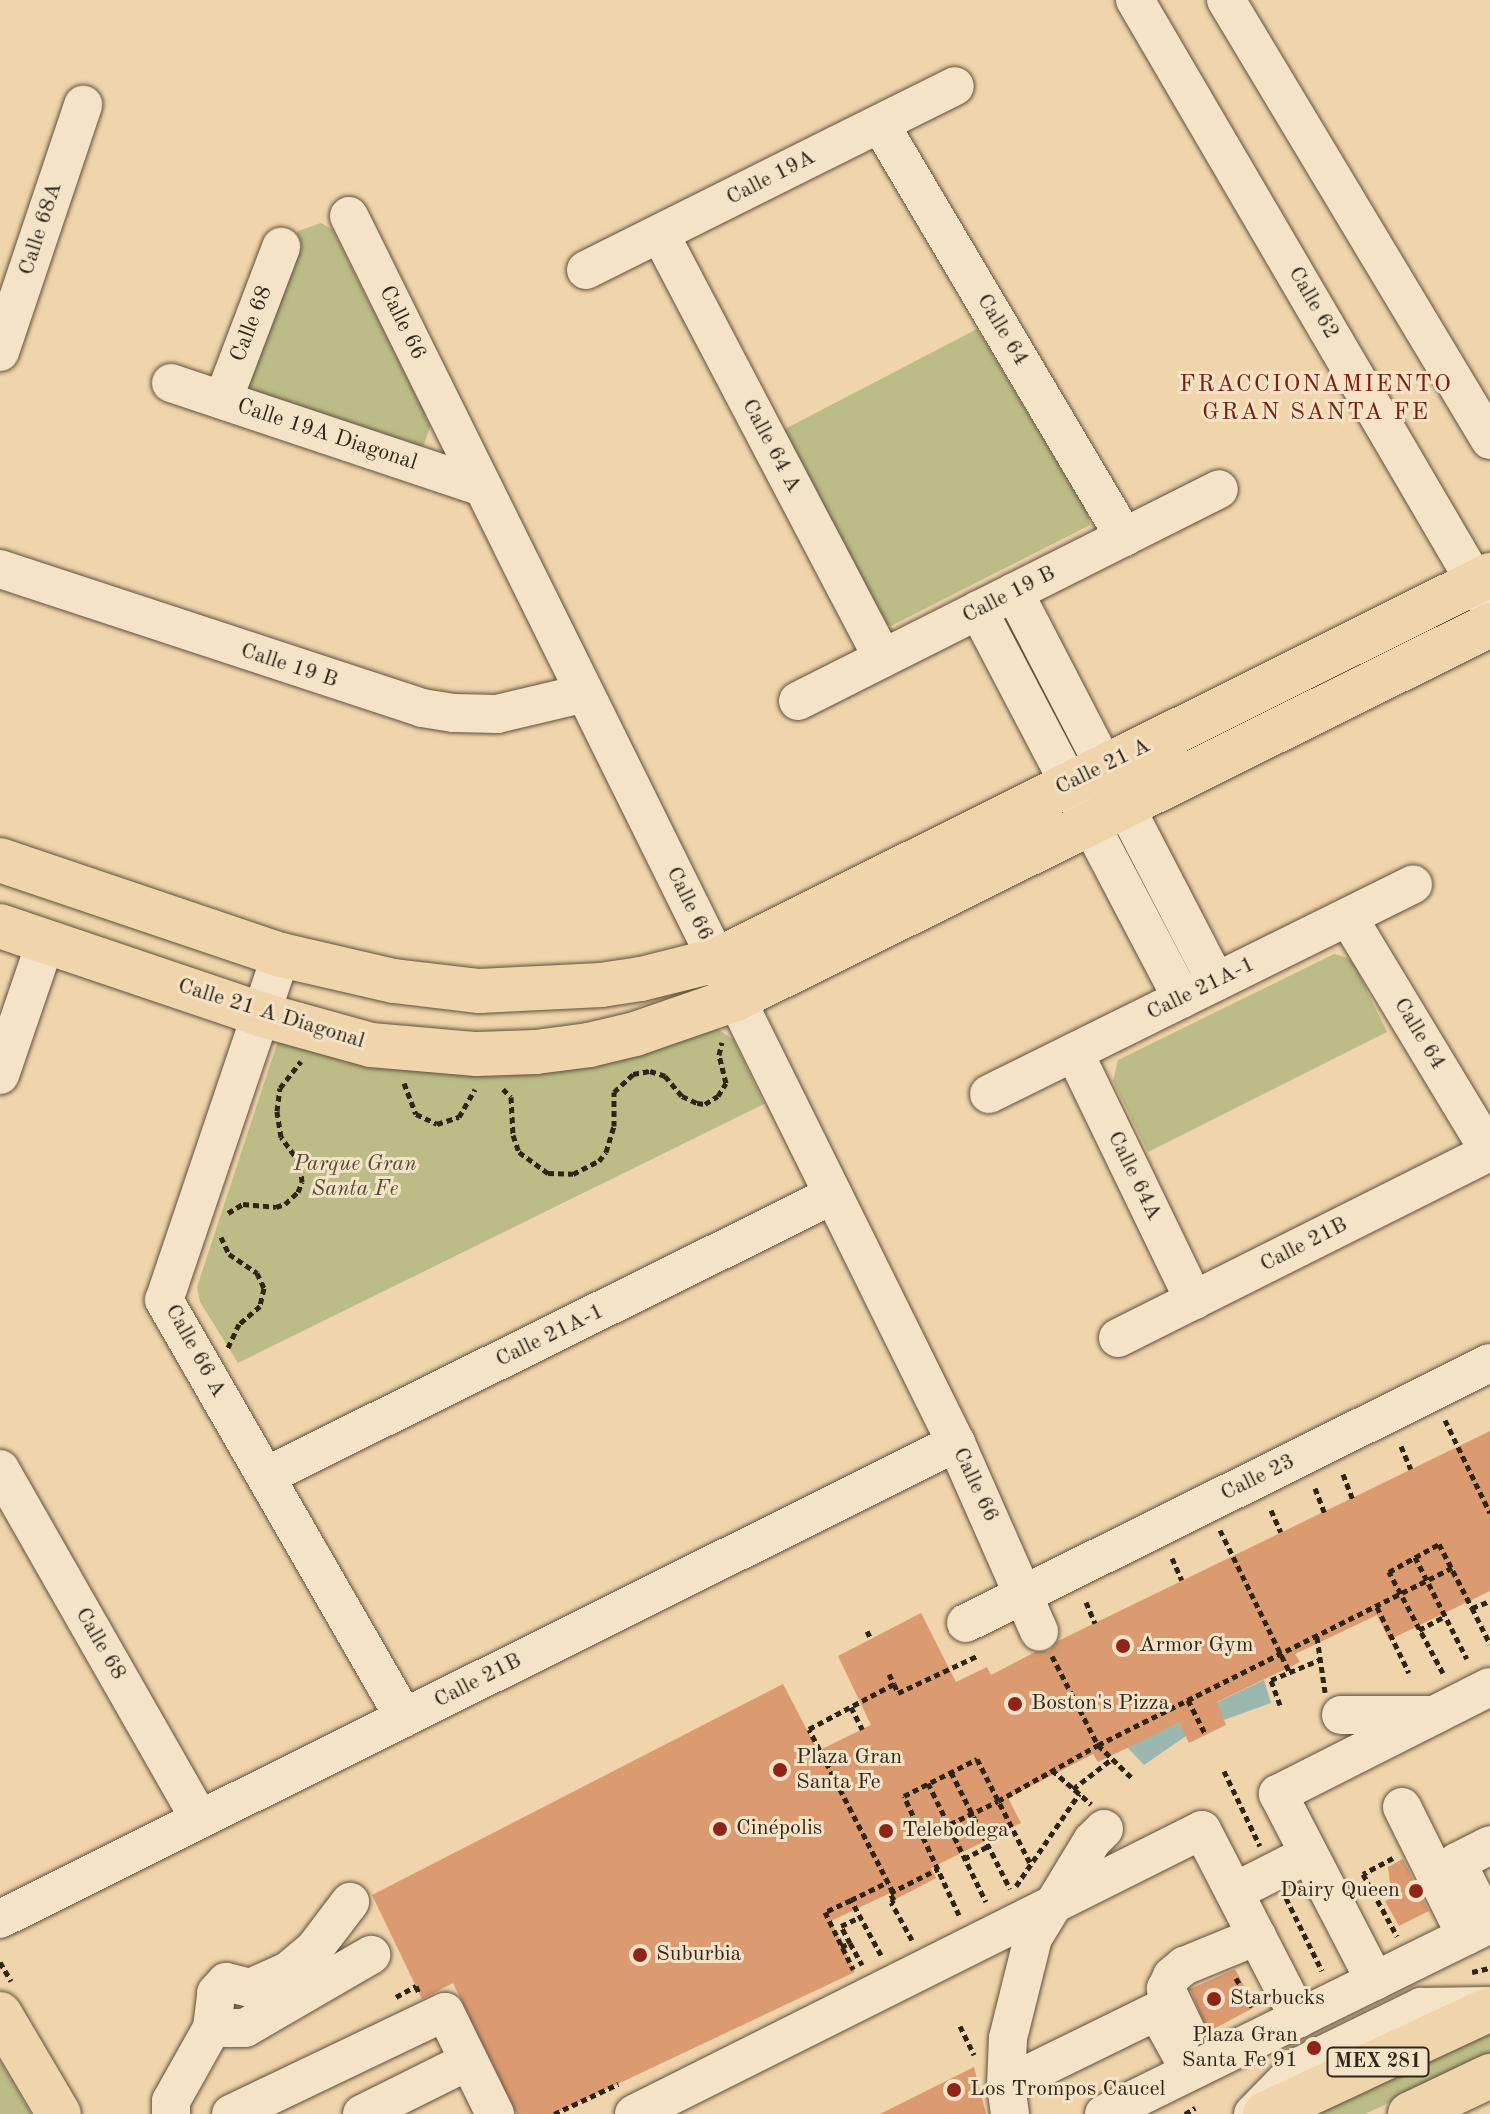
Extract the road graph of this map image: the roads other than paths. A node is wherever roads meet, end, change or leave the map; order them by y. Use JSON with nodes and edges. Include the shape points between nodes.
{"nodes":[{"id":1,"x":1135,"y":0,"type":"edge"},
{"id":2,"x":1226,"y":0,"type":"edge"},
{"id":3,"x":955,"y":86,"type":"dead end"},
{"id":4,"x":83,"y":105,"type":"dead end"},
{"id":5,"x":880,"y":124,"type":"junction"},
{"id":6,"x":349,"y":216,"type":"dead end"},
{"id":7,"x":660,"y":234,"type":"junction"},
{"id":8,"x":281,"y":247,"type":"dead end"},
{"id":9,"x":586,"y":270,"type":"dead end"},
{"id":10,"x":0,"y":352,"type":"edge"},
{"id":11,"x":171,"y":383,"type":"dead end"},
{"id":12,"x":223,"y":400,"type":"junction"},
{"id":13,"x":1490,"y":440,"type":"edge"},
{"id":14,"x":482,"y":487,"type":"junction"},
{"id":15,"x":1219,"y":489,"type":"dead end"},
{"id":16,"x":1124,"y":537,"type":"junction"},
{"id":17,"x":0,"y":569,"type":"edge"},
{"id":18,"x":1485,"y":588,"type":"edge"},
{"id":19,"x":1014,"y":592,"type":"junction"},
{"id":20,"x":978,"y":610,"type":"junction"},
{"id":21,"x":1490,"y":625,"type":"edge"},
{"id":22,"x":883,"y":658,"type":"junction"},
{"id":23,"x":585,"y":693,"type":"junction"},
{"id":24,"x":798,"y":701,"type":"dead end"},
{"id":25,"x":1087,"y":775,"type":"junction"},
{"id":26,"x":1107,"y":815,"type":"junction"},
{"id":27,"x":0,"y":860,"type":"edge"},
{"id":28,"x":1413,"y":884,"type":"dead end"},
{"id":29,"x":1348,"y":917,"type":"junction"},
{"id":30,"x":0,"y":926,"type":"edge"},
{"id":31,"x":46,"y":941,"type":"junction"},
{"id":32,"x":281,"y":955,"type":"junction"},
{"id":33,"x":717,"y":960,"type":"junction"},
{"id":34,"x":1216,"y":982,"type":"junction"},
{"id":35,"x":1182,"y":999,"type":"junction"},
{"id":36,"x":263,"y":1015,"type":"junction"},
{"id":37,"x":731,"y":1017,"type":"junction"},
{"id":38,"x":1074,"y":1052,"type":"junction"},
{"id":39,"x":0,"y":1075,"type":"edge"},
{"id":40,"x":989,"y":1094,"type":"dead end"},
{"id":41,"x":1490,"y":1152,"type":"edge"},
{"id":42,"x":833,"y":1195,"type":"junction"},
{"id":43,"x":1194,"y":1300,"type":"junction"},
{"id":44,"x":1118,"y":1338,"type":"dead end"},
{"id":45,"x":1490,"y":1363,"type":"edge"},
{"id":46,"x":956,"y":1443,"type":"junction"},
{"id":47,"x":0,"y":1469,"type":"edge"},
{"id":48,"x":266,"y":1476,"type":"junction"},
{"id":49,"x":1026,"y":1594,"type":"junction"},
{"id":50,"x":966,"y":1623,"type":"dead end"},
{"id":51,"x":1039,"y":1631,"type":"road end"},
{"id":52,"x":1479,"y":1673,"type":"edge"},
{"id":53,"x":1334,"y":1706,"type":"road end"},
{"id":54,"x":1434,"y":1715,"type":"junction"},
{"id":55,"x":1490,"y":1716,"type":"edge"},
{"id":56,"x":404,"y":1718,"type":"junction"},
{"id":57,"x":1402,"y":1807,"type":"dead end"},
{"id":58,"x":200,"y":1819,"type":"junction"},
{"id":59,"x":1104,"y":1829,"type":"dead end"},
{"id":60,"x":1490,"y":1845,"type":"edge"},
{"id":61,"x":1309,"y":1854,"type":"junction"},
{"id":62,"x":1234,"y":1892,"type":"junction"},
{"id":63,"x":350,"y":1902,"type":"dead end"},
{"id":64,"x":1055,"y":1903,"type":"junction"},
{"id":65,"x":0,"y":1919,"type":"edge"},
{"id":66,"x":1481,"y":1929,"type":"edge"},
{"id":67,"x":1257,"y":1936,"type":"junction"},
{"id":68,"x":371,"y":1955,"type":"dead end"},
{"id":69,"x":1375,"y":1981,"type":"junction"},
{"id":70,"x":4,"y":1994,"type":"edge"},
{"id":71,"x":1490,"y":2008,"type":"edge"},
{"id":72,"x":1299,"y":2018,"type":"junction"},
{"id":73,"x":212,"y":2028,"type":"junction"},
{"id":74,"x":469,"y":2061,"type":"junction"},
{"id":75,"x":1197,"y":2068,"type":"junction"},
{"id":76,"x":1490,"y":2076,"type":"edge"},
{"id":77,"x":998,"y":2089,"type":"edge"},
{"id":78,"x":59,"y":2114,"type":"edge"},
{"id":79,"x":171,"y":2114,"type":"edge"},
{"id":80,"x":231,"y":2114,"type":"edge"},
{"id":81,"x":362,"y":2114,"type":"edge"},
{"id":82,"x":495,"y":2114,"type":"edge"},
{"id":83,"x":634,"y":2114,"type":"edge"},
{"id":84,"x":1104,"y":2114,"type":"edge"},
{"id":85,"x":1253,"y":2114,"type":"edge"},
{"id":86,"x":1265,"y":2114,"type":"edge"},
{"id":87,"x":1410,"y":2114,"type":"edge"}],
"edges":[{"from":1,"to":18,"type":"street","name":"Calle 62"},
{"from":2,"to":13,"type":"street"},
{"from":3,"to":5,"type":"street","name":"Calle 19A"},
{"from":4,"to":10,"type":"street","name":"Calle 68A"},
{"from":5,"to":7,"type":"street","name":"Calle 19A"},
{"from":5,"to":16,"type":"street","name":"Calle 64"},
{"from":6,"to":14,"type":"street","name":"Calle 66"},
{"from":7,"to":9,"type":"street","name":"Calle 19A"},
{"from":7,"to":22,"type":"street","name":"Calle 64 A"},
{"from":8,"to":12,"type":"street","name":"Calle 68"},
{"from":11,"to":12,"type":"street","name":"Calle 19A Diagonal"},
{"from":12,"to":14,"type":"street","name":"Calle 19A Diagonal"},
{"from":14,"to":23,"type":"street","name":"Calle 66"},
{"from":15,"to":16,"type":"street","name":"Calle 19 B"},
{"from":16,"to":19,"type":"street","name":"Calle 19 B"},
{"from":17,"to":23,"type":"street","name":"Calle 19 B","via":[[422,708],[497,714]]},
{"from":18,"to":25,"type":"main road","name":"Calle 21 A"},
{"from":19,"to":20,"type":"street","name":"Calle 19 B"},
{"from":19,"to":25,"type":"street"},
{"from":20,"to":22,"type":"street","name":"Calle 19 B"},
{"from":20,"to":25,"type":"street"},
{"from":21,"to":26,"type":"main road","name":"Calle 21 A"},
{"from":22,"to":24,"type":"street","name":"Calle 19 B"},
{"from":23,"to":33,"type":"street","name":"Calle 66"},
{"from":25,"to":26,"type":"street"},
{"from":25,"to":33,"type":"main road","name":"Calle 21 A"},
{"from":26,"to":34,"type":"street"},
{"from":26,"to":35,"type":"street"},
{"from":26,"to":37,"type":"main road","name":"Calle 21 A"},
{"from":27,"to":32,"type":"main road"},
{"from":28,"to":29,"type":"street","name":"Calle 21A-1"},
{"from":29,"to":34,"type":"street","name":"Calle 21A-1"},
{"from":29,"to":41,"type":"street","name":"Calle 64"},
{"from":30,"to":31,"type":"main road","name":"Calle 21 A Diagonal"},
{"from":31,"to":36,"type":"main road","name":"Calle 21 A Diagonal"},
{"from":31,"to":39,"type":"street"},
{"from":32,"to":33,"type":"main road","via":[[394,981],[479,991],[601,985]]},
{"from":32,"to":36,"type":"street","name":"Calle 66 A"},
{"from":33,"to":37,"type":"street","name":"Calle 66"},
{"from":34,"to":35,"type":"street","name":"Calle 21A-1"},
{"from":35,"to":38,"type":"street","name":"Calle 21A-1"},
{"from":36,"to":37,"type":"main road","name":"Calle 21 A Diagonal","via":[[371,1045],[477,1054],[536,1052]]},
{"from":36,"to":48,"type":"street","name":"Calle 66 A","via":[[164,1300]]},
{"from":37,"to":42,"type":"street","name":"Calle 66"},
{"from":38,"to":40,"type":"street","name":"Calle 21A-1"},
{"from":38,"to":43,"type":"street","name":"Calle 64A"},
{"from":41,"to":43,"type":"street","name":"Calle 21B"},
{"from":42,"to":46,"type":"street","name":"Calle 66"},
{"from":42,"to":48,"type":"street","name":"Calle 21A-1"},
{"from":43,"to":44,"type":"street","name":"Calle 21B"},
{"from":45,"to":49,"type":"street","name":"Calle 23"},
{"from":46,"to":49,"type":"street","name":"Calle 66"},
{"from":46,"to":56,"type":"street","name":"Calle 21B"},
{"from":47,"to":58,"type":"street","name":"Calle 68"},
{"from":48,"to":56,"type":"street","name":"Calle 66 A"},
{"from":49,"to":50,"type":"street","name":"Calle 23"},
{"from":49,"to":51,"type":"street","name":"Calle 66"},
{"from":52,"to":54,"type":"street"},
{"from":53,"to":54,"type":"street"},
{"from":54,"to":55,"type":"street","via":[[1468,1711]]},
{"from":54,"to":61,"type":"street","via":[[1278,1794]]},
{"from":56,"to":58,"type":"street","name":"Calle 21B"},
{"from":57,"to":66,"type":"street"},
{"from":58,"to":65,"type":"street","name":"Calle 21B"},
{"from":59,"to":64,"type":"street"},
{"from":60,"to":66,"type":"street","via":[[1457,1862]]},
{"from":61,"to":62,"type":"street"},
{"from":61,"to":69,"type":"street"},
{"from":62,"to":64,"type":"street","via":[[1202,1830]]},
{"from":62,"to":67,"type":"street"},
{"from":63,"to":73,"type":"street","via":[[315,1948],[288,1971],[250,1988],[226,1982],[216,1993]]},
{"from":64,"to":77,"type":"street","via":[[1033,1938]]},
{"from":64,"to":83,"type":"street"},
{"from":66,"to":69,"type":"street"},
{"from":67,"to":72,"type":"street"},
{"from":67,"to":75,"type":"street","via":[[1184,1966],[1166,1989]]},
{"from":68,"to":73,"type":"street","via":[[245,2028]]},
{"from":69,"to":72,"type":"street"},
{"from":70,"to":78,"type":"main road"},
{"from":71,"to":85,"type":"street","via":[[1421,2007],[1300,2066]]},
{"from":71,"to":86,"type":"main road","number":"MEX 281"},
{"from":72,"to":75,"type":"street"},
{"from":73,"to":79,"type":"street","via":[[171,2101]]},
{"from":74,"to":80,"type":"street","via":[[445,2012]]},
{"from":74,"to":81,"type":"street"},
{"from":74,"to":82,"type":"street"},
{"from":75,"to":77,"type":"street","via":[[1157,2011]]},
{"from":75,"to":84,"type":"street"},
{"from":76,"to":87,"type":"main road","number":"MEX 281"}]}
